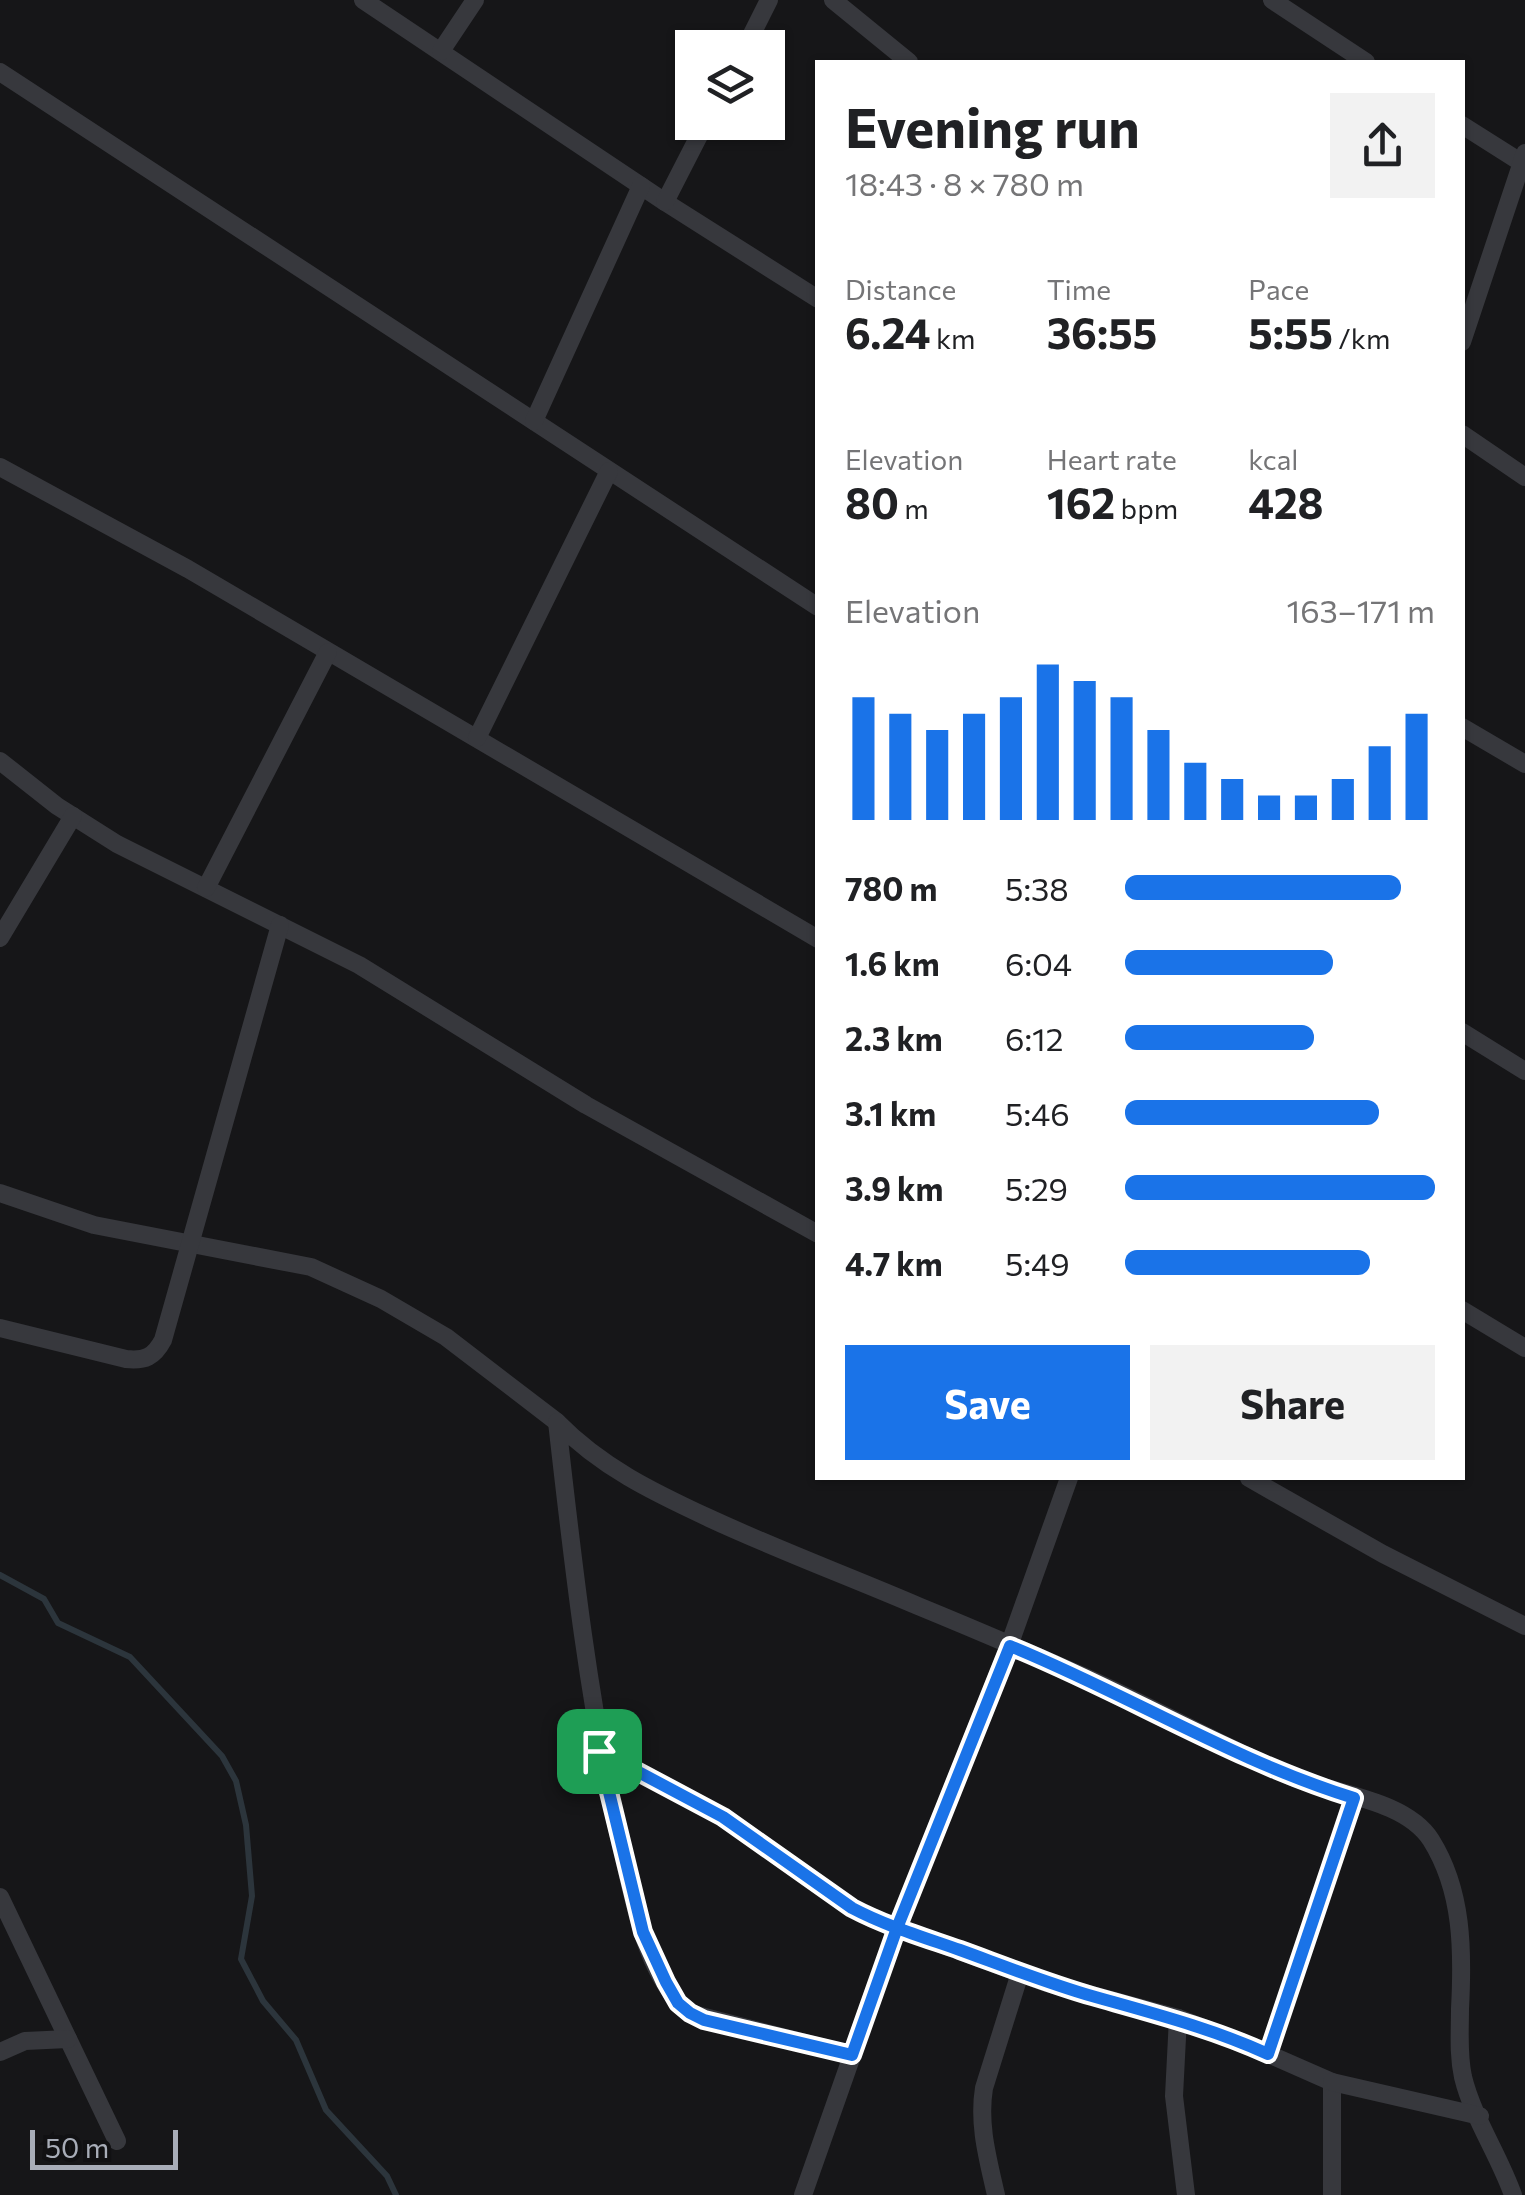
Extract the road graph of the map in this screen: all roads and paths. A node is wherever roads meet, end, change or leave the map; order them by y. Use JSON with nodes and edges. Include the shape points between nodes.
{"nodes":[{"id":1,"x":363,"y":0,"type":"edge"},
{"id":2,"x":475,"y":0,"type":"edge"},
{"id":3,"x":769,"y":0,"type":"edge"},
{"id":4,"x":833,"y":0,"type":"edge"},
{"id":5,"x":1272,"y":0,"type":"edge"},
{"id":6,"x":754,"y":30,"type":"edge"},
{"id":7,"x":441,"y":52,"type":"junction"},
{"id":8,"x":908,"y":60,"type":"edge"},
{"id":9,"x":1363,"y":60,"type":"edge"},
{"id":10,"x":0,"y":72,"type":"edge"},
{"id":11,"x":1465,"y":127,"type":"edge"},
{"id":12,"x":697,"y":140,"type":"edge"},
{"id":13,"x":1524,"y":160,"type":"edge"},
{"id":14,"x":642,"y":186,"type":"junction"},
{"id":15,"x":666,"y":202,"type":"junction"},
{"id":16,"x":815,"y":297,"type":"edge"},
{"id":17,"x":1465,"y":333,"type":"edge"},
{"id":18,"x":534,"y":422,"type":"junction"},
{"id":19,"x":1465,"y":436,"type":"edge"},
{"id":20,"x":0,"y":467,"type":"edge"},
{"id":21,"x":610,"y":471,"type":"junction"},
{"id":22,"x":1525,"y":477,"type":"edge"},
{"id":23,"x":815,"y":605,"type":"edge"},
{"id":24,"x":328,"y":652,"type":"junction"},
{"id":25,"x":1465,"y":729,"type":"edge"},
{"id":26,"x":477,"y":738,"type":"junction"},
{"id":27,"x":0,"y":761,"type":"edge"},
{"id":28,"x":1525,"y":764,"type":"edge"},
{"id":29,"x":73,"y":816,"type":"junction"},
{"id":30,"x":206,"y":888,"type":"junction"},
{"id":31,"x":280,"y":925,"type":"junction"},
{"id":32,"x":815,"y":937,"type":"edge"},
{"id":33,"x":0,"y":938,"type":"edge"},
{"id":34,"x":1465,"y":1034,"type":"edge"},
{"id":35,"x":1525,"y":1072,"type":"edge"},
{"id":36,"x":0,"y":1192,"type":"edge"},
{"id":37,"x":815,"y":1232,"type":"edge"},
{"id":38,"x":190,"y":1243,"type":"junction"},
{"id":39,"x":1465,"y":1312,"type":"edge"},
{"id":40,"x":0,"y":1328,"type":"edge"},
{"id":41,"x":1525,"y":1348,"type":"edge"},
{"id":42,"x":557,"y":1422,"type":"junction"},
{"id":43,"x":1068,"y":1480,"type":"edge"},
{"id":44,"x":1253,"y":1480,"type":"edge"},
{"id":45,"x":1525,"y":1626,"type":"edge"},
{"id":46,"x":1010,"y":1646,"type":"junction"},
{"id":47,"x":599,"y":1751,"type":"junction"},
{"id":48,"x":1354,"y":1798,"type":"junction"},
{"id":49,"x":0,"y":1896,"type":"edge"},
{"id":50,"x":897,"y":1928,"type":"junction"},
{"id":51,"x":1020,"y":1972,"type":"junction"},
{"id":52,"x":1178,"y":2018,"type":"junction"},
{"id":53,"x":68,"y":2039,"type":"junction"},
{"id":54,"x":0,"y":2052,"type":"edge"},
{"id":55,"x":1268,"y":2054,"type":"junction"},
{"id":56,"x":852,"y":2055,"type":"junction"},
{"id":57,"x":1332,"y":2082,"type":"junction"},
{"id":58,"x":1480,"y":2116,"type":"junction"},
{"id":59,"x":117,"y":2141,"type":"dead end"},
{"id":60,"x":803,"y":2195,"type":"edge"},
{"id":61,"x":996,"y":2195,"type":"edge"},
{"id":62,"x":1186,"y":2195,"type":"edge"},
{"id":63,"x":1332,"y":2195,"type":"edge"},
{"id":64,"x":1513,"y":2195,"type":"edge"}],
"edges":[{"from":1,"to":7,"type":"street"},
{"from":2,"to":7,"type":"street"},
{"from":3,"to":6,"type":"street"},
{"from":4,"to":8,"type":"street"},
{"from":5,"to":9,"type":"street"},
{"from":7,"to":14,"type":"street"},
{"from":10,"to":18,"type":"street"},
{"from":11,"to":13,"type":"street"},
{"from":12,"to":15,"type":"street"},
{"from":13,"to":17,"type":"street"},
{"from":14,"to":15,"type":"street"},
{"from":14,"to":18,"type":"street"},
{"from":15,"to":16,"type":"street"},
{"from":18,"to":21,"type":"street"},
{"from":19,"to":22,"type":"street"},
{"from":20,"to":24,"type":"street"},
{"from":21,"to":23,"type":"street"},
{"from":21,"to":26,"type":"street"},
{"from":24,"to":26,"type":"street"},
{"from":24,"to":30,"type":"street"},
{"from":25,"to":28,"type":"street"},
{"from":26,"to":32,"type":"street"},
{"from":27,"to":29,"type":"street"},
{"from":29,"to":30,"type":"street"},
{"from":29,"to":33,"type":"street"},
{"from":30,"to":31,"type":"street"},
{"from":31,"to":37,"type":"street","via":[[395,985],[586,1105]]},
{"from":31,"to":38,"type":"street"},
{"from":34,"to":35,"type":"street"},
{"from":36,"to":38,"type":"street","via":[[94,1225]]},
{"from":38,"to":40,"type":"street","via":[[163,1340],[146,1359]]},
{"from":38,"to":42,"type":"street","via":[[311,1267],[381,1299],[446,1337]]},
{"from":39,"to":41,"type":"street"},
{"from":42,"to":46,"type":"street","via":[[584,1450],[639,1485]]},
{"from":42,"to":47,"type":"street"},
{"from":43,"to":46,"type":"street"},
{"from":44,"to":45,"type":"street"},
{"from":46,"to":48,"type":"street","via":[[1247,1757]]},
{"from":46,"to":50,"type":"street"},
{"from":47,"to":50,"type":"street","via":[[706,1807],[852,1908]]},
{"from":47,"to":56,"type":"street","via":[[643,1932],[678,2003],[704,2020]]},
{"from":48,"to":55,"type":"street"},
{"from":48,"to":58,"type":"street","via":[[1417,1823],[1448,1876],[1460,1922],[1460,2052]]},
{"from":49,"to":53,"type":"street"},
{"from":50,"to":51,"type":"street"},
{"from":50,"to":56,"type":"street"},
{"from":51,"to":52,"type":"street"},
{"from":51,"to":61,"type":"street","via":[[981,2108]]},
{"from":52,"to":55,"type":"street"},
{"from":52,"to":62,"type":"street","via":[[1174,2096]]},
{"from":53,"to":54,"type":"street","via":[[25,2041]]},
{"from":53,"to":59,"type":"street"},
{"from":55,"to":57,"type":"street"},
{"from":56,"to":60,"type":"street"},
{"from":57,"to":58,"type":"street"},
{"from":57,"to":63,"type":"street"},
{"from":58,"to":64,"type":"street"}]}
